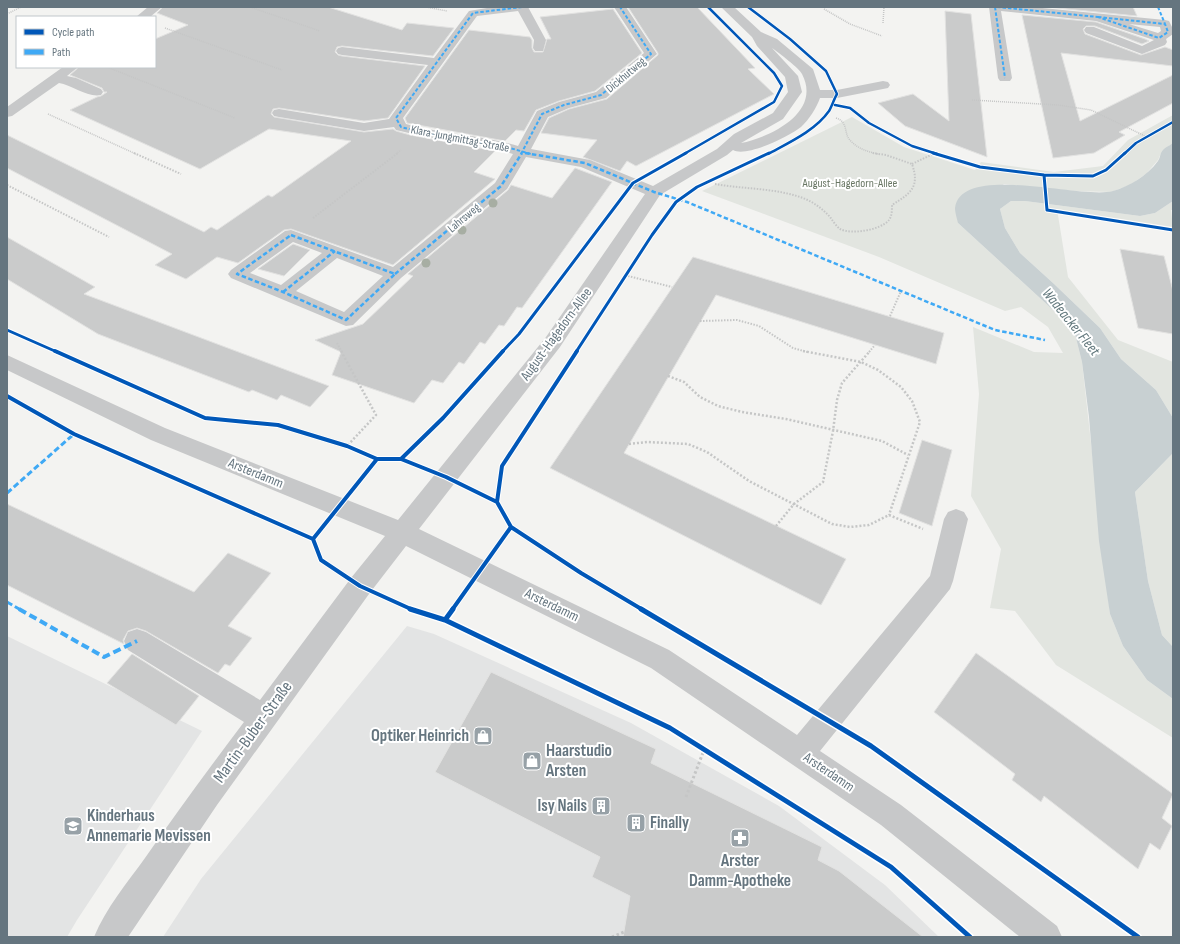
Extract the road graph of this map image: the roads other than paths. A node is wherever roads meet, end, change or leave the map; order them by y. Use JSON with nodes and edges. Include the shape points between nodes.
{"nodes":[{"id":1,"x":156,"y":7,"type":"edge"},
{"id":2,"x":518,"y":7,"type":"edge"},
{"id":3,"x":620,"y":7,"type":"edge"},
{"id":4,"x":727,"y":7,"type":"edge"},
{"id":5,"x":996,"y":7,"type":"edge"},
{"id":6,"x":1158,"y":7,"type":"edge"},
{"id":7,"x":143,"y":16,"type":"edge"},
{"id":8,"x":1097,"y":17,"type":"junction"},
{"id":9,"x":1165,"y":24,"type":"junction"},
{"id":10,"x":1090,"y":30,"type":"dead end"},
{"id":11,"x":758,"y":35,"type":"junction"},
{"id":12,"x":1159,"y":38,"type":"junction"},
{"id":13,"x":539,"y":48,"type":"dead end"},
{"id":14,"x":342,"y":52,"type":"dead end"},
{"id":15,"x":438,"y":62,"type":"junction"},
{"id":16,"x":71,"y":68,"type":"edge"},
{"id":17,"x":56,"y":78,"type":"junction"},
{"id":18,"x":1005,"y":78,"type":"dead end"},
{"id":19,"x":883,"y":85,"type":"dead end"},
{"id":20,"x":96,"y":92,"type":"dead end"},
{"id":21,"x":814,"y":94,"type":"junction"},
{"id":22,"x":12,"y":108,"type":"edge"},
{"id":23,"x":279,"y":113,"type":"dead end"},
{"id":24,"x":398,"y":122,"type":"junction"},
{"id":25,"x":522,"y":152,"type":"junction"},
{"id":26,"x":722,"y":152,"type":"junction"},
{"id":27,"x":654,"y":192,"type":"junction"},
{"id":28,"x":335,"y":251,"type":"junction"},
{"id":29,"x":396,"y":274,"type":"junction"},
{"id":30,"x":283,"y":292,"type":"junction"},
{"id":31,"x":7,"y":362,"type":"edge"},
{"id":32,"x":954,"y":529,"type":"road end"},
{"id":33,"x":403,"y":533,"type":"junction"},
{"id":34,"x":136,"y":641,"type":"dead end"},
{"id":35,"x":263,"y":718,"type":"junction"},
{"id":36,"x":800,"y":753,"type":"junction"},
{"id":37,"x":110,"y":937,"type":"edge"},
{"id":38,"x":1046,"y":937,"type":"edge"}],
"edges":[{"from":1,"to":7,"type":"street"},
{"from":2,"to":13,"type":"street","via":[[540,40]]},
{"from":2,"to":15,"type":"street","name":"Klara-Jungmittag-Straße","via":[[473,12]]},
{"from":3,"to":25,"type":"street","name":"Dickhutweg","via":[[651,54],[601,95],[542,114]]},
{"from":4,"to":11,"type":"street","name":"August-Hagedorn-Allee"},
{"from":5,"to":8,"type":"street"},
{"from":5,"to":18,"type":"street"},
{"from":6,"to":9,"type":"street"},
{"from":8,"to":9,"type":"street"},
{"from":8,"to":12,"type":"street"},
{"from":9,"to":12,"type":"street","via":[[1168,32]]},
{"from":10,"to":12,"type":"street","via":[[1142,50],[1161,42]]},
{"from":11,"to":21,"type":"street","name":"August-Hagedorn-Allee","via":[[773,42],[808,72]]},
{"from":11,"to":26,"type":"street","name":"August-Hagedorn-Allee","via":[[761,44],[791,76],[796,92],[778,116],[740,137]]},
{"from":14,"to":15,"type":"street"},
{"from":15,"to":24,"type":"street","name":"Klara-Jungmittag-Straße","via":[[396,118]]},
{"from":16,"to":17,"type":"street"},
{"from":17,"to":20,"type":"street"},
{"from":17,"to":22,"type":"street"},
{"from":19,"to":21,"type":"street","via":[[837,94]]},
{"from":21,"to":26,"type":"street","name":"August-Hagedorn-Allee","via":[[811,104],[797,123],[778,135],[754,145]]},
{"from":23,"to":24,"type":"street","via":[[364,127]]},
{"from":24,"to":25,"type":"street","name":"Klara-Jungmittag-Straße","via":[[401,127],[424,133],[503,146]]},
{"from":25,"to":27,"type":"street","name":"Klara-Jungmittag-Straße","via":[[585,163]]},
{"from":25,"to":29,"type":"street","name":"Lahrsweg","via":[[501,186]]},
{"from":26,"to":27,"type":"street","name":"August-Hagedorn-Allee"},
{"from":27,"to":33,"type":"street","name":"August-Hagedorn-Allee","via":[[553,342]]},
{"from":28,"to":29,"type":"street"},
{"from":28,"to":30,"type":"street"},
{"from":28,"to":30,"type":"street","via":[[291,235],[237,274]]},
{"from":29,"to":30,"type":"street","name":"Lahrsweg","via":[[346,320]]},
{"from":31,"to":33,"type":"street","name":"Arsterdamm","via":[[158,434]]},
{"from":32,"to":36,"type":"street","via":[[940,581]]},
{"from":33,"to":35,"type":"street","name":"Martin-Buber-Straße","via":[[360,586]]},
{"from":33,"to":36,"type":"street","name":"Arsterdamm","via":[[660,658]]},
{"from":34,"to":35,"type":"street"},
{"from":35,"to":37,"type":"street","name":"Martin-Buber-Straße"},
{"from":36,"to":38,"type":"street","name":"Arsterdamm","via":[[892,815]]}]}
